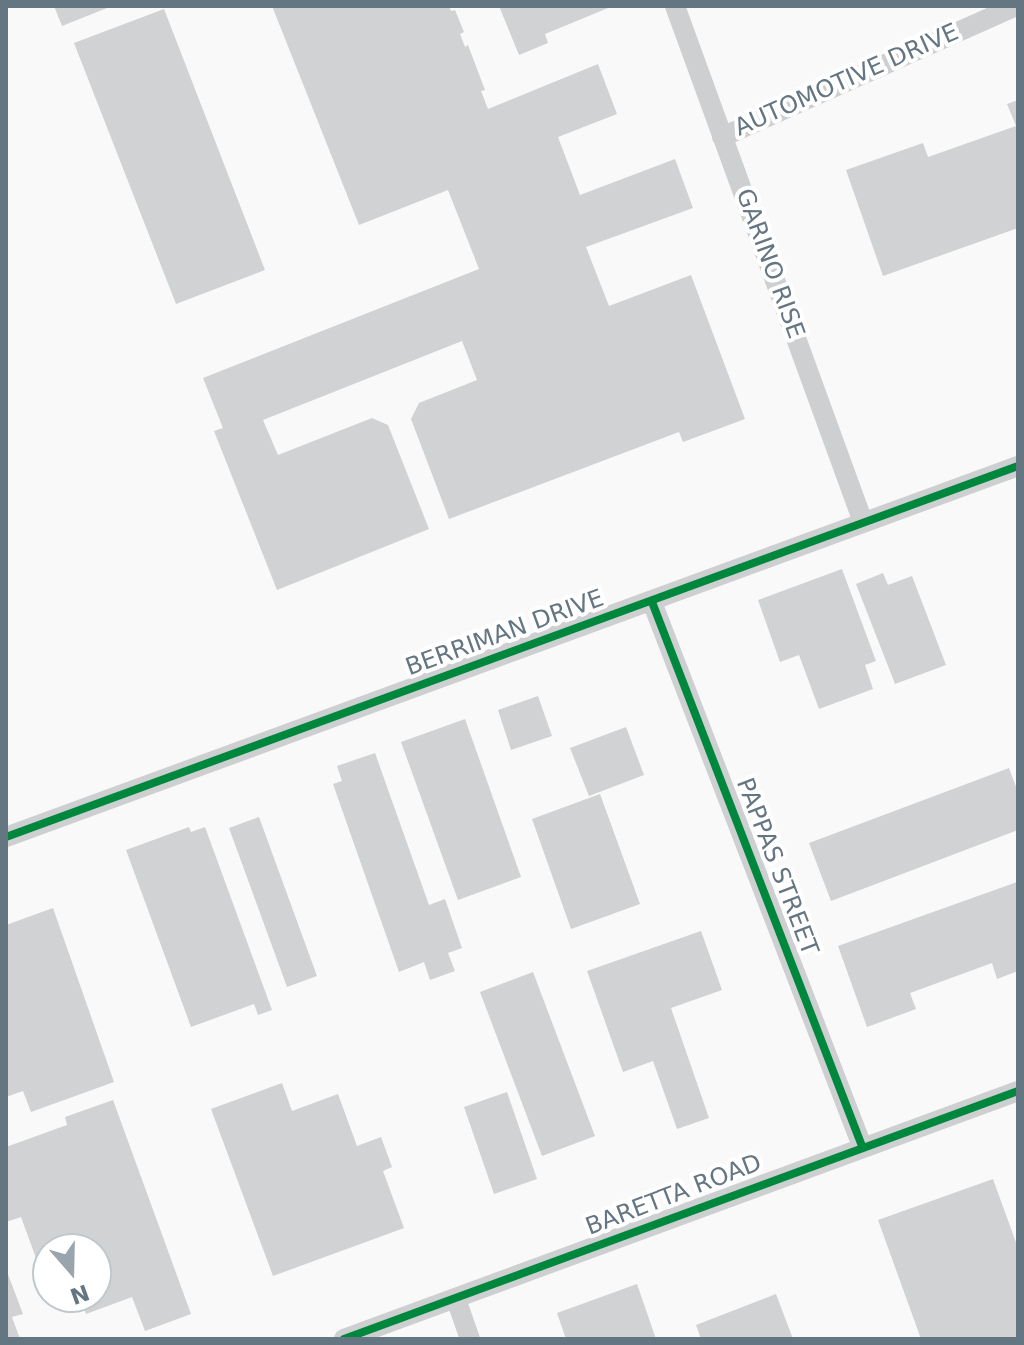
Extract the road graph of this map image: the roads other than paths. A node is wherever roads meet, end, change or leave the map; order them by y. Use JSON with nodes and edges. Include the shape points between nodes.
{"nodes":[{"id":1,"x":675,"y":6,"type":"edge"},
{"id":2,"x":1016,"y":6,"type":"edge"},
{"id":3,"x":722,"y":137,"type":"junction"},
{"id":4,"x":1018,"y":466,"type":"edge"},
{"id":5,"x":863,"y":522,"type":"junction"},
{"id":6,"x":652,"y":602,"type":"junction"},
{"id":7,"x":8,"y":830,"type":"edge"},
{"id":8,"x":1018,"y":1091,"type":"edge"},
{"id":9,"x":862,"y":1146,"type":"junction"},
{"id":10,"x":456,"y":1299,"type":"junction"},
{"id":11,"x":344,"y":1339,"type":"edge"},
{"id":12,"x":470,"y":1339,"type":"edge"}],
"edges":[{"from":1,"to":3,"type":"street","name":"GARINO RISE"},
{"from":2,"to":3,"type":"street","name":"AUTOMOTIVE DRIVE"},
{"from":3,"to":5,"type":"street","name":"GARINO RISE"},
{"from":4,"to":5,"type":"street","name":"BERRIMAN DRIVE"},
{"from":5,"to":6,"type":"street","name":"BERRIMAN DRIVE"},
{"from":6,"to":7,"type":"street","name":"BERRIMAN DRIVE"},
{"from":6,"to":9,"type":"street","name":"PAPPAS STREET"},
{"from":8,"to":9,"type":"street","name":"BARETTA ROAD"},
{"from":9,"to":10,"type":"street","name":"BARETTA ROAD"},
{"from":10,"to":11,"type":"street","name":"BARETTA ROAD"},
{"from":10,"to":12,"type":"street"}]}
